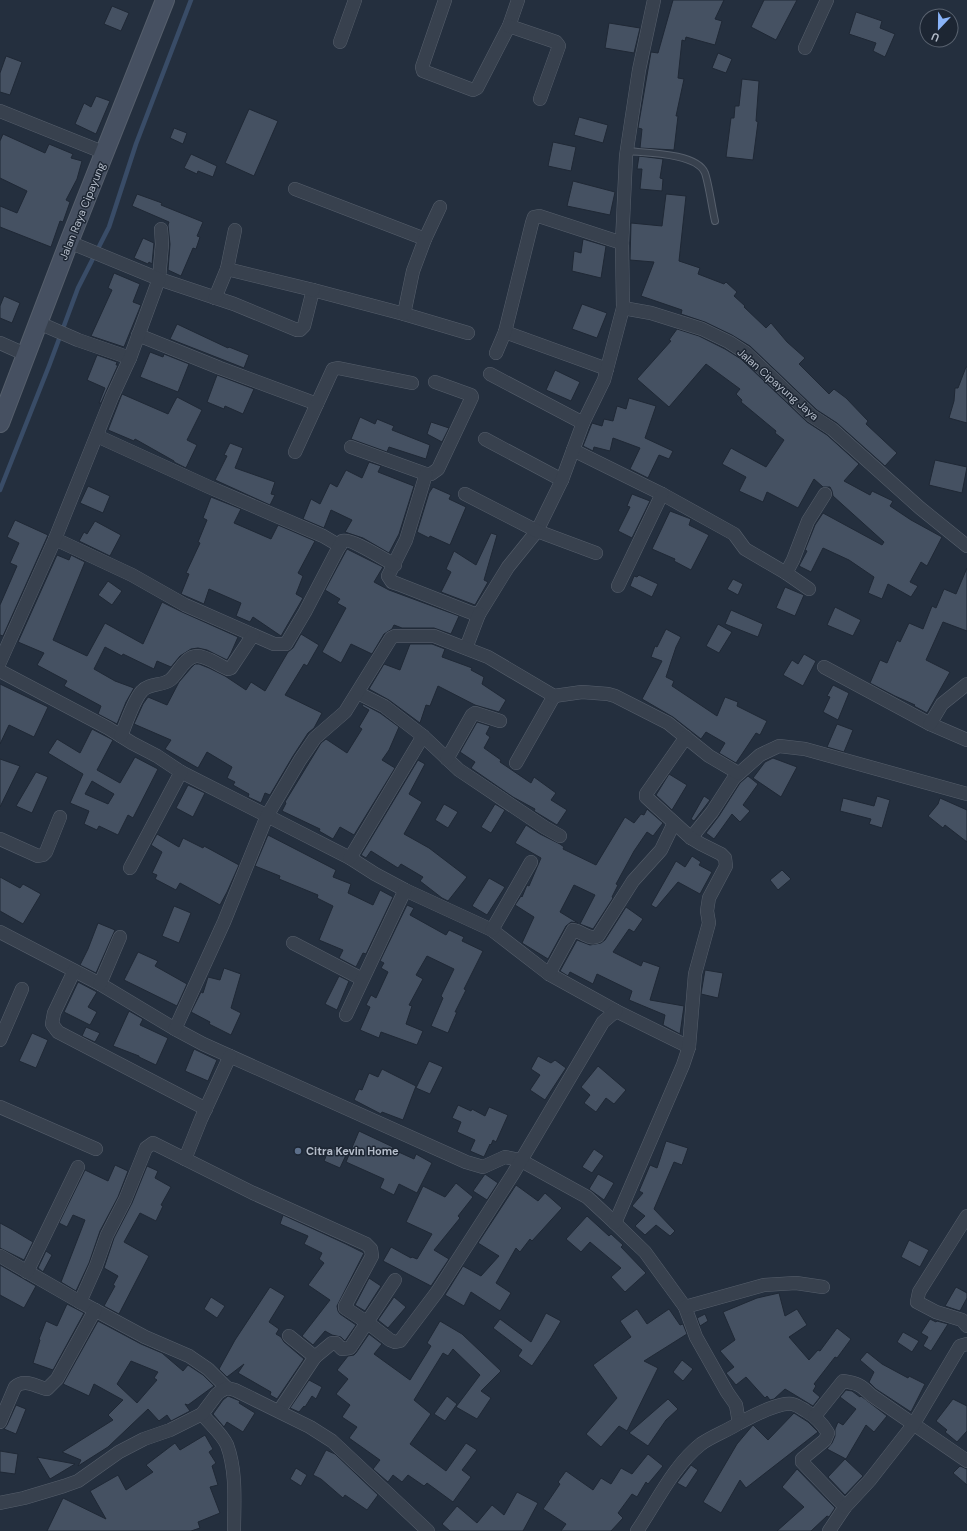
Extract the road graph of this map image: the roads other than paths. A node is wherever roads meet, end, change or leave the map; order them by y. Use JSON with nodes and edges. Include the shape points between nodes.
{"nodes":[{"id":1,"x":165,"y":0,"type":"edge"},
{"id":2,"x":355,"y":0,"type":"edge"},
{"id":3,"x":445,"y":0,"type":"edge"},
{"id":4,"x":518,"y":0,"type":"edge"},
{"id":5,"x":654,"y":0,"type":"edge"},
{"id":6,"x":827,"y":0,"type":"edge"},
{"id":7,"x":509,"y":26,"type":"junction"},
{"id":8,"x":340,"y":42,"type":"dead end"},
{"id":9,"x":805,"y":48,"type":"dead end"},
{"id":10,"x":540,"y":99,"type":"dead end"},
{"id":11,"x":0,"y":111,"type":"edge"},
{"id":12,"x":627,"y":151,"type":"junction"},
{"id":13,"x":105,"y":153,"type":"junction"},
{"id":14,"x":295,"y":189,"type":"dead end"},
{"id":15,"x":440,"y":207,"type":"dead end"},
{"id":16,"x":715,"y":222,"type":"dead end"},
{"id":17,"x":161,"y":229,"type":"dead end"},
{"id":18,"x":235,"y":230,"type":"dead end"},
{"id":19,"x":425,"y":239,"type":"junction"},
{"id":20,"x":74,"y":243,"type":"junction"},
{"id":21,"x":622,"y":243,"type":"junction"},
{"id":22,"x":226,"y":269,"type":"junction"},
{"id":23,"x":159,"y":279,"type":"junction"},
{"id":24,"x":312,"y":290,"type":"junction"},
{"id":25,"x":215,"y":298,"type":"junction"},
{"id":26,"x":623,"y":308,"type":"junction"},
{"id":27,"x":404,"y":314,"type":"junction"},
{"id":28,"x":46,"y":326,"type":"junction"},
{"id":29,"x":505,"y":332,"type":"junction"},
{"id":30,"x":468,"y":333,"type":"dead end"},
{"id":31,"x":138,"y":335,"type":"junction"},
{"id":32,"x":0,"y":343,"type":"edge"},
{"id":33,"x":496,"y":353,"type":"dead end"},
{"id":34,"x":27,"y":355,"type":"junction"},
{"id":35,"x":130,"y":358,"type":"junction"},
{"id":36,"x":607,"y":369,"type":"junction"},
{"id":37,"x":490,"y":374,"type":"dead end"},
{"id":38,"x":412,"y":382,"type":"dead end"},
{"id":39,"x":435,"y":382,"type":"dead end"},
{"id":40,"x":318,"y":404,"type":"junction"},
{"id":41,"x":0,"y":423,"type":"edge"},
{"id":42,"x":583,"y":423,"type":"junction"},
{"id":43,"x":96,"y":436,"type":"junction"},
{"id":44,"x":485,"y":439,"type":"dead end"},
{"id":45,"x":351,"y":447,"type":"dead end"},
{"id":46,"x":573,"y":450,"type":"junction"},
{"id":47,"x":294,"y":452,"type":"dead end"},
{"id":48,"x":426,"y":474,"type":"junction"},
{"id":49,"x":562,"y":480,"type":"junction"},
{"id":50,"x":465,"y":494,"type":"dead end"},
{"id":51,"x":662,"y":494,"type":"junction"},
{"id":52,"x":825,"y":494,"type":"dead end"},
{"id":53,"x":537,"y":531,"type":"junction"},
{"id":54,"x":55,"y":539,"type":"junction"},
{"id":55,"x":340,"y":546,"type":"junction"},
{"id":56,"x":967,"y":546,"type":"edge"},
{"id":57,"x":596,"y":553,"type":"dead end"},
{"id":58,"x":395,"y":565,"type":"junction"},
{"id":59,"x":786,"y":573,"type":"junction"},
{"id":60,"x":618,"y":586,"type":"dead end"},
{"id":61,"x":810,"y":589,"type":"dead end"},
{"id":62,"x":480,"y":614,"type":"junction"},
{"id":63,"x":253,"y":634,"type":"junction"},
{"id":64,"x":466,"y":648,"type":"junction"},
{"id":65,"x":0,"y":662,"type":"edge"},
{"id":66,"x":824,"y":667,"type":"dead end"},
{"id":67,"x":0,"y":671,"type":"edge"},
{"id":68,"x":967,"y":684,"type":"edge"},
{"id":69,"x":358,"y":693,"type":"junction"},
{"id":70,"x":554,"y":696,"type":"junction"},
{"id":71,"x":500,"y":721,"type":"dead end"},
{"id":72,"x":930,"y":724,"type":"junction"},
{"id":73,"x":121,"y":736,"type":"junction"},
{"id":74,"x":423,"y":736,"type":"junction"},
{"id":75,"x":686,"y":737,"type":"junction"},
{"id":76,"x":967,"y":740,"type":"edge"},
{"id":77,"x":447,"y":759,"type":"junction"},
{"id":78,"x":516,"y":763,"type":"dead end"},
{"id":79,"x":181,"y":772,"type":"junction"},
{"id":80,"x":738,"y":774,"type":"junction"},
{"id":81,"x":967,"y":794,"type":"edge"},
{"id":82,"x":267,"y":816,"type":"junction"},
{"id":83,"x":60,"y":817,"type":"dead end"},
{"id":84,"x":674,"y":823,"type":"junction"},
{"id":85,"x":560,"y":836,"type":"dead end"},
{"id":86,"x":691,"y":838,"type":"junction"},
{"id":87,"x":0,"y":839,"type":"edge"},
{"id":88,"x":350,"y":858,"type":"junction"},
{"id":89,"x":531,"y":862,"type":"dead end"},
{"id":90,"x":130,"y":868,"type":"dead end"},
{"id":91,"x":404,"y":890,"type":"junction"},
{"id":92,"x":492,"y":930,"type":"junction"},
{"id":93,"x":0,"y":932,"type":"edge"},
{"id":94,"x":120,"y":937,"type":"dead end"},
{"id":95,"x":293,"y":943,"type":"dead end"},
{"id":96,"x":74,"y":971,"type":"junction"},
{"id":97,"x":549,"y":974,"type":"junction"},
{"id":98,"x":362,"y":979,"type":"junction"},
{"id":99,"x":100,"y":984,"type":"junction"},
{"id":100,"x":22,"y":989,"type":"dead end"},
{"id":101,"x":616,"y":1011,"type":"junction"},
{"id":102,"x":346,"y":1015,"type":"dead end"},
{"id":103,"x":175,"y":1029,"type":"junction"},
{"id":104,"x":0,"y":1040,"type":"edge"},
{"id":105,"x":689,"y":1047,"type":"junction"},
{"id":106,"x":230,"y":1056,"type":"junction"},
{"id":107,"x":0,"y":1107,"type":"edge"},
{"id":108,"x":206,"y":1109,"type":"junction"},
{"id":109,"x":96,"y":1149,"type":"dead end"},
{"id":110,"x":185,"y":1159,"type":"junction"},
{"id":111,"x":520,"y":1160,"type":"junction"},
{"id":112,"x":78,"y":1167,"type":"dead end"},
{"id":113,"x":967,"y":1216,"type":"edge"},
{"id":114,"x":615,"y":1223,"type":"junction"},
{"id":115,"x":0,"y":1256,"type":"edge"},
{"id":116,"x":27,"y":1272,"type":"junction"},
{"id":117,"x":395,"y":1280,"type":"dead end"},
{"id":118,"x":823,"y":1287,"type":"dead end"},
{"id":119,"x":80,"y":1302,"type":"junction"},
{"id":120,"x":685,"y":1307,"type":"junction"},
{"id":121,"x":95,"y":1310,"type":"junction"},
{"id":122,"x":368,"y":1322,"type":"junction"},
{"id":123,"x":967,"y":1326,"type":"edge"},
{"id":124,"x":289,"y":1336,"type":"dead end"},
{"id":125,"x":967,"y":1344,"type":"edge"},
{"id":126,"x":315,"y":1357,"type":"junction"},
{"id":127,"x":227,"y":1388,"type":"junction"},
{"id":128,"x":279,"y":1411,"type":"junction"},
{"id":129,"x":202,"y":1414,"type":"junction"},
{"id":130,"x":815,"y":1416,"type":"junction"},
{"id":131,"x":0,"y":1422,"type":"edge"},
{"id":132,"x":739,"y":1423,"type":"junction"},
{"id":133,"x":913,"y":1425,"type":"junction"},
{"id":134,"x":967,"y":1461,"type":"edge"},
{"id":135,"x":0,"y":1503,"type":"edge"},
{"id":136,"x":845,"y":1507,"type":"junction"},
{"id":137,"x":234,"y":1531,"type":"edge"},
{"id":138,"x":428,"y":1531,"type":"edge"},
{"id":139,"x":637,"y":1531,"type":"edge"},
{"id":140,"x":829,"y":1531,"type":"edge"}],
"edges":[{"from":1,"to":13,"type":"main road","name":"Jalan Raya Cipayung"},
{"from":2,"to":8,"type":"street"},
{"from":3,"to":7,"type":"street","via":[[423,63],[424,71],[473,90],[477,88]]},
{"from":4,"to":7,"type":"street"},
{"from":5,"to":12,"type":"street","via":[[639,70]]},
{"from":6,"to":9,"type":"street"},
{"from":7,"to":10,"type":"street","via":[[556,42],[558,46]]},
{"from":11,"to":13,"type":"street"},
{"from":12,"to":16,"type":"lane","via":[[676,156],[699,166],[704,172]]},
{"from":12,"to":21,"type":"street"},
{"from":13,"to":20,"type":"main road","name":"Jalan Raya Cipayung"},
{"from":14,"to":19,"type":"street"},
{"from":15,"to":19,"type":"street"},
{"from":17,"to":23,"type":"street"},
{"from":18,"to":22,"type":"street"},
{"from":19,"to":27,"type":"street","via":[[413,271]]},
{"from":20,"to":23,"type":"street"},
{"from":20,"to":28,"type":"main road","name":"Jalan Raya Cipayung"},
{"from":21,"to":26,"type":"street"},
{"from":21,"to":29,"type":"street","via":[[539,216],[534,217]]},
{"from":22,"to":24,"type":"street"},
{"from":22,"to":25,"type":"street"},
{"from":23,"to":25,"type":"street"},
{"from":23,"to":31,"type":"street"},
{"from":24,"to":25,"type":"street","via":[[304,326],[300,330]]},
{"from":24,"to":27,"type":"street"},
{"from":26,"to":36,"type":"street"},
{"from":26,"to":56,"type":"street","name":"Jalan Cipayung Jaya","via":[[651,313],[702,329],[746,353],[812,416],[832,428],[920,508]]},
{"from":27,"to":30,"type":"street"},
{"from":28,"to":34,"type":"main road","name":"Jalan Raya Cipayung"},
{"from":28,"to":35,"type":"street"},
{"from":29,"to":33,"type":"street"},
{"from":29,"to":36,"type":"street"},
{"from":31,"to":35,"type":"street"},
{"from":31,"to":40,"type":"street"},
{"from":32,"to":34,"type":"street"},
{"from":34,"to":41,"type":"main road","name":"Jalan Raya Cipayung"},
{"from":35,"to":43,"type":"street"},
{"from":36,"to":42,"type":"street"},
{"from":37,"to":42,"type":"street"},
{"from":38,"to":40,"type":"street","via":[[333,368]]},
{"from":39,"to":48,"type":"street","via":[[472,398],[438,469]]},
{"from":40,"to":47,"type":"street"},
{"from":42,"to":46,"type":"street"},
{"from":43,"to":54,"type":"street"},
{"from":43,"to":55,"type":"street","via":[[323,536]]},
{"from":44,"to":49,"type":"street"},
{"from":45,"to":48,"type":"street"},
{"from":46,"to":49,"type":"street"},
{"from":46,"to":51,"type":"street"},
{"from":48,"to":58,"type":"street","via":[[406,540]]},
{"from":49,"to":53,"type":"street"},
{"from":50,"to":53,"type":"street"},
{"from":51,"to":59,"type":"street","via":[[734,534],[745,549]]},
{"from":51,"to":60,"type":"street"},
{"from":52,"to":59,"type":"street","via":[[808,521]]},
{"from":53,"to":57,"type":"street"},
{"from":53,"to":62,"type":"street","via":[[508,567]]},
{"from":54,"to":63,"type":"street","via":[[132,575],[186,605]]},
{"from":54,"to":65,"type":"street"},
{"from":55,"to":58,"type":"street","via":[[342,541],[347,540]]},
{"from":55,"to":63,"type":"street","via":[[286,644],[274,644]]},
{"from":58,"to":62,"type":"street","via":[[388,576],[392,582]]},
{"from":59,"to":61,"type":"street"},
{"from":62,"to":64,"type":"street"},
{"from":63,"to":73,"type":"street","via":[[231,668],[195,656],[169,681],[142,690]]},
{"from":64,"to":69,"type":"street","via":[[434,636],[395,636],[391,638]]},
{"from":64,"to":70,"type":"street","via":[[488,657]]},
{"from":66,"to":72,"type":"street"},
{"from":67,"to":73,"type":"street"},
{"from":68,"to":72,"type":"street","via":[[942,704]]},
{"from":69,"to":74,"type":"street","via":[[384,706]]},
{"from":69,"to":82,"type":"street","via":[[345,712],[315,738]]},
{"from":70,"to":75,"type":"street","via":[[582,692],[615,696],[668,723]]},
{"from":70,"to":78,"type":"street"},
{"from":71,"to":77,"type":"street","via":[[475,712]]},
{"from":72,"to":76,"type":"street"},
{"from":73,"to":79,"type":"street"},
{"from":74,"to":77,"type":"street"},
{"from":74,"to":88,"type":"street"},
{"from":75,"to":80,"type":"street","via":[[709,756]]},
{"from":75,"to":84,"type":"street","via":[[646,794],[648,800]]},
{"from":77,"to":85,"type":"street","via":[[459,770]]},
{"from":79,"to":82,"type":"street"},
{"from":79,"to":90,"type":"street"},
{"from":80,"to":81,"type":"street","via":[[760,755],[779,746],[805,749]]},
{"from":80,"to":86,"type":"street"},
{"from":82,"to":88,"type":"street"},
{"from":82,"to":103,"type":"street","via":[[224,922]]},
{"from":83,"to":87,"type":"street","via":[[43,855],[38,856]]},
{"from":84,"to":86,"type":"street"},
{"from":84,"to":97,"type":"street","via":[[661,850],[633,881],[598,936],[595,938],[573,930]]},
{"from":86,"to":105,"type":"street","via":[[721,854],[727,862],[709,898],[709,922],[695,974]]},
{"from":88,"to":91,"type":"street"},
{"from":89,"to":92,"type":"street"},
{"from":91,"to":92,"type":"street"},
{"from":91,"to":98,"type":"street"},
{"from":92,"to":97,"type":"street"},
{"from":93,"to":96,"type":"street"},
{"from":94,"to":99,"type":"street"},
{"from":95,"to":98,"type":"street"},
{"from":96,"to":99,"type":"street"},
{"from":96,"to":108,"type":"street","via":[[54,1013],[54,1028]]},
{"from":97,"to":101,"type":"street"},
{"from":98,"to":102,"type":"street"},
{"from":99,"to":103,"type":"street"},
{"from":100,"to":104,"type":"street"},
{"from":101,"to":105,"type":"street"},
{"from":101,"to":111,"type":"street","via":[[603,1022]]},
{"from":103,"to":106,"type":"street"},
{"from":105,"to":114,"type":"street","via":[[684,1065]]},
{"from":106,"to":108,"type":"street"},
{"from":106,"to":111,"type":"street","via":[[466,1162],[483,1167],[505,1157]]},
{"from":107,"to":109,"type":"street"},
{"from":108,"to":110,"type":"street"},
{"from":110,"to":119,"type":"street","via":[[153,1143],[146,1148]]},
{"from":110,"to":122,"type":"street","via":[[253,1194],[366,1244],[371,1249],[372,1256],[345,1307]]},
{"from":111,"to":114,"type":"street","via":[[587,1197]]},
{"from":111,"to":122,"type":"street","via":[[437,1292],[400,1341],[390,1340]]},
{"from":112,"to":116,"type":"street"},
{"from":113,"to":123,"type":"street","via":[[919,1292],[917,1302],[936,1312],[962,1320]]},
{"from":114,"to":120,"type":"street","via":[[645,1252]]},
{"from":115,"to":116,"type":"street"},
{"from":116,"to":119,"type":"street"},
{"from":117,"to":122,"type":"street"},
{"from":118,"to":120,"type":"street","via":[[796,1283],[764,1285]]},
{"from":119,"to":121,"type":"street"},
{"from":120,"to":132,"type":"street","via":[[696,1337],[736,1405]]},
{"from":121,"to":127,"type":"street","via":[[189,1356],[208,1369]]},
{"from":121,"to":131,"type":"street","via":[[57,1379],[47,1389],[29,1383],[18,1384]]},
{"from":122,"to":126,"type":"street","via":[[350,1348],[342,1349],[336,1343],[332,1343]]},
{"from":124,"to":126,"type":"street"},
{"from":125,"to":133,"type":"street","via":[[960,1346]]},
{"from":126,"to":128,"type":"street"},
{"from":127,"to":128,"type":"street"},
{"from":127,"to":129,"type":"street","via":[[217,1394]]},
{"from":128,"to":138,"type":"street","via":[[310,1426],[332,1441]]},
{"from":129,"to":135,"type":"street","via":[[170,1430],[144,1439],[78,1481]]},
{"from":129,"to":137,"type":"street","via":[[221,1436],[232,1466]]},
{"from":130,"to":132,"type":"street","via":[[796,1405],[784,1404]]},
{"from":130,"to":133,"type":"street","via":[[843,1380],[863,1386],[871,1395]]},
{"from":130,"to":136,"type":"street","via":[[828,1433],[826,1440],[802,1459],[802,1462]]},
{"from":132,"to":139,"type":"street","via":[[705,1441],[692,1453],[662,1491]]},
{"from":133,"to":134,"type":"street"},
{"from":133,"to":136,"type":"street","via":[[870,1480]]},
{"from":136,"to":140,"type":"street"}]}
